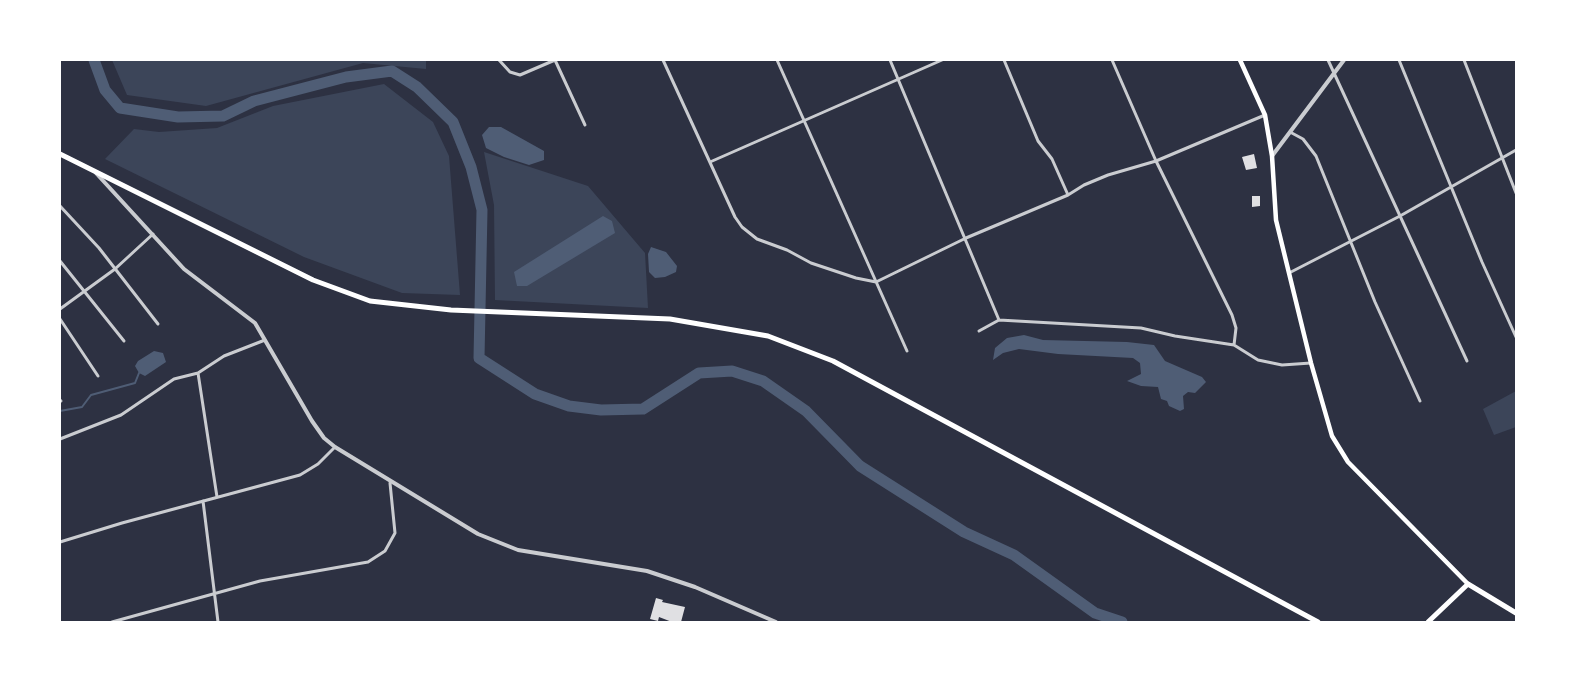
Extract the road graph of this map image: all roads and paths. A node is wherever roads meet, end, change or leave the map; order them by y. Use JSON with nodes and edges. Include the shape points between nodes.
{"nodes":[{"id":1,"x":500,"y":60,"type":"edge"},
{"id":2,"x":555,"y":60,"type":"edge"},
{"id":3,"x":664,"y":60,"type":"edge"},
{"id":4,"x":777,"y":60,"type":"edge"},
{"id":5,"x":890,"y":60,"type":"edge"},
{"id":6,"x":942,"y":60,"type":"edge"},
{"id":7,"x":1004,"y":60,"type":"edge"},
{"id":8,"x":1112,"y":60,"type":"edge"},
{"id":9,"x":1240,"y":60,"type":"edge"},
{"id":10,"x":1328,"y":60,"type":"edge"},
{"id":11,"x":1344,"y":60,"type":"edge"},
{"id":12,"x":1399,"y":60,"type":"edge"},
{"id":13,"x":1464,"y":60,"type":"edge"},
{"id":14,"x":1333,"y":74,"type":"junction"},
{"id":15,"x":898,"y":79,"type":"junction"},
{"id":16,"x":1265,"y":115,"type":"junction"},
{"id":17,"x":804,"y":121,"type":"junction"},
{"id":18,"x":585,"y":124,"type":"dead end"},
{"id":19,"x":1290,"y":132,"type":"junction"},
{"id":20,"x":1516,"y":150,"type":"edge"},
{"id":21,"x":60,"y":154,"type":"edge"},
{"id":22,"x":1272,"y":156,"type":"junction"},
{"id":23,"x":1502,"y":158,"type":"junction"},
{"id":24,"x":1156,"y":161,"type":"junction"},
{"id":25,"x":710,"y":162,"type":"junction"},
{"id":26,"x":94,"y":170,"type":"junction"},
{"id":27,"x":1453,"y":187,"type":"junction"},
{"id":28,"x":1516,"y":193,"type":"edge"},
{"id":29,"x":1068,"y":195,"type":"junction"},
{"id":30,"x":60,"y":206,"type":"edge"},
{"id":31,"x":1400,"y":216,"type":"junction"},
{"id":32,"x":153,"y":234,"type":"junction"},
{"id":33,"x":966,"y":238,"type":"junction"},
{"id":34,"x":1351,"y":240,"type":"junction"},
{"id":35,"x":60,"y":261,"type":"edge"},
{"id":36,"x":115,"y":269,"type":"junction"},
{"id":37,"x":1289,"y":273,"type":"junction"},
{"id":38,"x":876,"y":282,"type":"junction"},
{"id":39,"x":86,"y":292,"type":"junction"},
{"id":40,"x":60,"y":309,"type":"edge"},
{"id":41,"x":60,"y":318,"type":"edge"},
{"id":42,"x":999,"y":320,"type":"junction"},
{"id":43,"x":158,"y":324,"type":"dead end"},
{"id":44,"x":979,"y":331,"type":"dead end"},
{"id":45,"x":1516,"y":337,"type":"edge"},
{"id":46,"x":265,"y":340,"type":"junction"},
{"id":47,"x":124,"y":341,"type":"dead end"},
{"id":48,"x":1234,"y":345,"type":"junction"},
{"id":49,"x":907,"y":351,"type":"dead end"},
{"id":50,"x":1467,"y":361,"type":"dead end"},
{"id":51,"x":1311,"y":363,"type":"junction"},
{"id":52,"x":198,"y":373,"type":"junction"},
{"id":53,"x":98,"y":376,"type":"dead end"},
{"id":54,"x":1420,"y":400,"type":"dead end"},
{"id":55,"x":60,"y":439,"type":"edge"},
{"id":56,"x":335,"y":447,"type":"junction"},
{"id":57,"x":390,"y":483,"type":"junction"},
{"id":58,"x":217,"y":498,"type":"junction"},
{"id":59,"x":203,"y":501,"type":"junction"},
{"id":60,"x":60,"y":542,"type":"edge"},
{"id":61,"x":1468,"y":584,"type":"junction"},
{"id":62,"x":215,"y":592,"type":"junction"},
{"id":63,"x":1516,"y":613,"type":"edge"},
{"id":64,"x":112,"y":622,"type":"edge"},
{"id":65,"x":218,"y":622,"type":"edge"},
{"id":66,"x":776,"y":622,"type":"edge"},
{"id":67,"x":1318,"y":622,"type":"edge"},
{"id":68,"x":1428,"y":622,"type":"edge"}],
"edges":[{"from":1,"to":2,"type":"street","via":[[510,72],[520,75]]},
{"from":2,"to":18,"type":"street"},
{"from":3,"to":25,"type":"street"},
{"from":4,"to":17,"type":"street"},
{"from":5,"to":15,"type":"street"},
{"from":6,"to":15,"type":"street"},
{"from":7,"to":29,"type":"street","via":[[1038,141],[1052,159]]},
{"from":8,"to":24,"type":"street"},
{"from":9,"to":16,"type":"main road"},
{"from":10,"to":14,"type":"street"},
{"from":11,"to":14,"type":"street"},
{"from":12,"to":27,"type":"street"},
{"from":13,"to":23,"type":"street"},
{"from":14,"to":19,"type":"street"},
{"from":14,"to":31,"type":"street"},
{"from":15,"to":17,"type":"street"},
{"from":15,"to":33,"type":"street"},
{"from":16,"to":22,"type":"main road"},
{"from":16,"to":24,"type":"street"},
{"from":17,"to":25,"type":"street"},
{"from":17,"to":38,"type":"street"},
{"from":19,"to":22,"type":"street"},
{"from":19,"to":34,"type":"street","via":[[1303,139],[1316,156]]},
{"from":20,"to":23,"type":"street"},
{"from":21,"to":26,"type":"main road"},
{"from":22,"to":37,"type":"main road","via":[[1274,204]]},
{"from":23,"to":27,"type":"street"},
{"from":23,"to":28,"type":"street"},
{"from":24,"to":29,"type":"street","via":[[1108,175]]},
{"from":24,"to":48,"type":"street","via":[[1232,315],[1236,328]]},
{"from":25,"to":38,"type":"street","via":[[735,217],[757,239],[811,263]]},
{"from":26,"to":32,"type":"street"},
{"from":26,"to":67,"type":"main road","via":[[313,280],[370,300],[451,310],[670,319],[768,336],[833,361]]},
{"from":27,"to":31,"type":"street"},
{"from":27,"to":45,"type":"street"},
{"from":29,"to":33,"type":"street"},
{"from":30,"to":36,"type":"street"},
{"from":31,"to":34,"type":"street"},
{"from":31,"to":50,"type":"street"},
{"from":32,"to":36,"type":"street"},
{"from":32,"to":46,"type":"street","via":[[184,268],[254,323]]},
{"from":33,"to":38,"type":"street"},
{"from":33,"to":42,"type":"street"},
{"from":34,"to":37,"type":"street"},
{"from":34,"to":54,"type":"street","via":[[1375,302]]},
{"from":35,"to":39,"type":"street"},
{"from":36,"to":39,"type":"street"},
{"from":36,"to":43,"type":"street"},
{"from":37,"to":51,"type":"main road"},
{"from":38,"to":49,"type":"street"},
{"from":39,"to":40,"type":"street"},
{"from":39,"to":47,"type":"street"},
{"from":41,"to":53,"type":"street"},
{"from":42,"to":44,"type":"street"},
{"from":42,"to":48,"type":"street","via":[[1141,328]]},
{"from":46,"to":52,"type":"street","via":[[224,356]]},
{"from":46,"to":56,"type":"street","via":[[312,421]]},
{"from":48,"to":51,"type":"street","via":[[1258,360],[1291,365]]},
{"from":51,"to":61,"type":"main road","via":[[1332,436],[1348,462]]},
{"from":52,"to":55,"type":"street","via":[[174,379],[120,415]]},
{"from":52,"to":58,"type":"street"},
{"from":56,"to":57,"type":"street"},
{"from":56,"to":58,"type":"street","via":[[318,464],[300,475]]},
{"from":57,"to":62,"type":"street","via":[[395,533],[385,551],[368,562]]},
{"from":57,"to":66,"type":"street","via":[[478,534],[518,550],[647,571],[695,587]]},
{"from":58,"to":59,"type":"street"},
{"from":59,"to":60,"type":"street"},
{"from":59,"to":62,"type":"street"},
{"from":61,"to":63,"type":"main road"},
{"from":61,"to":68,"type":"main road"},
{"from":62,"to":64,"type":"street"},
{"from":62,"to":65,"type":"street"}]}
